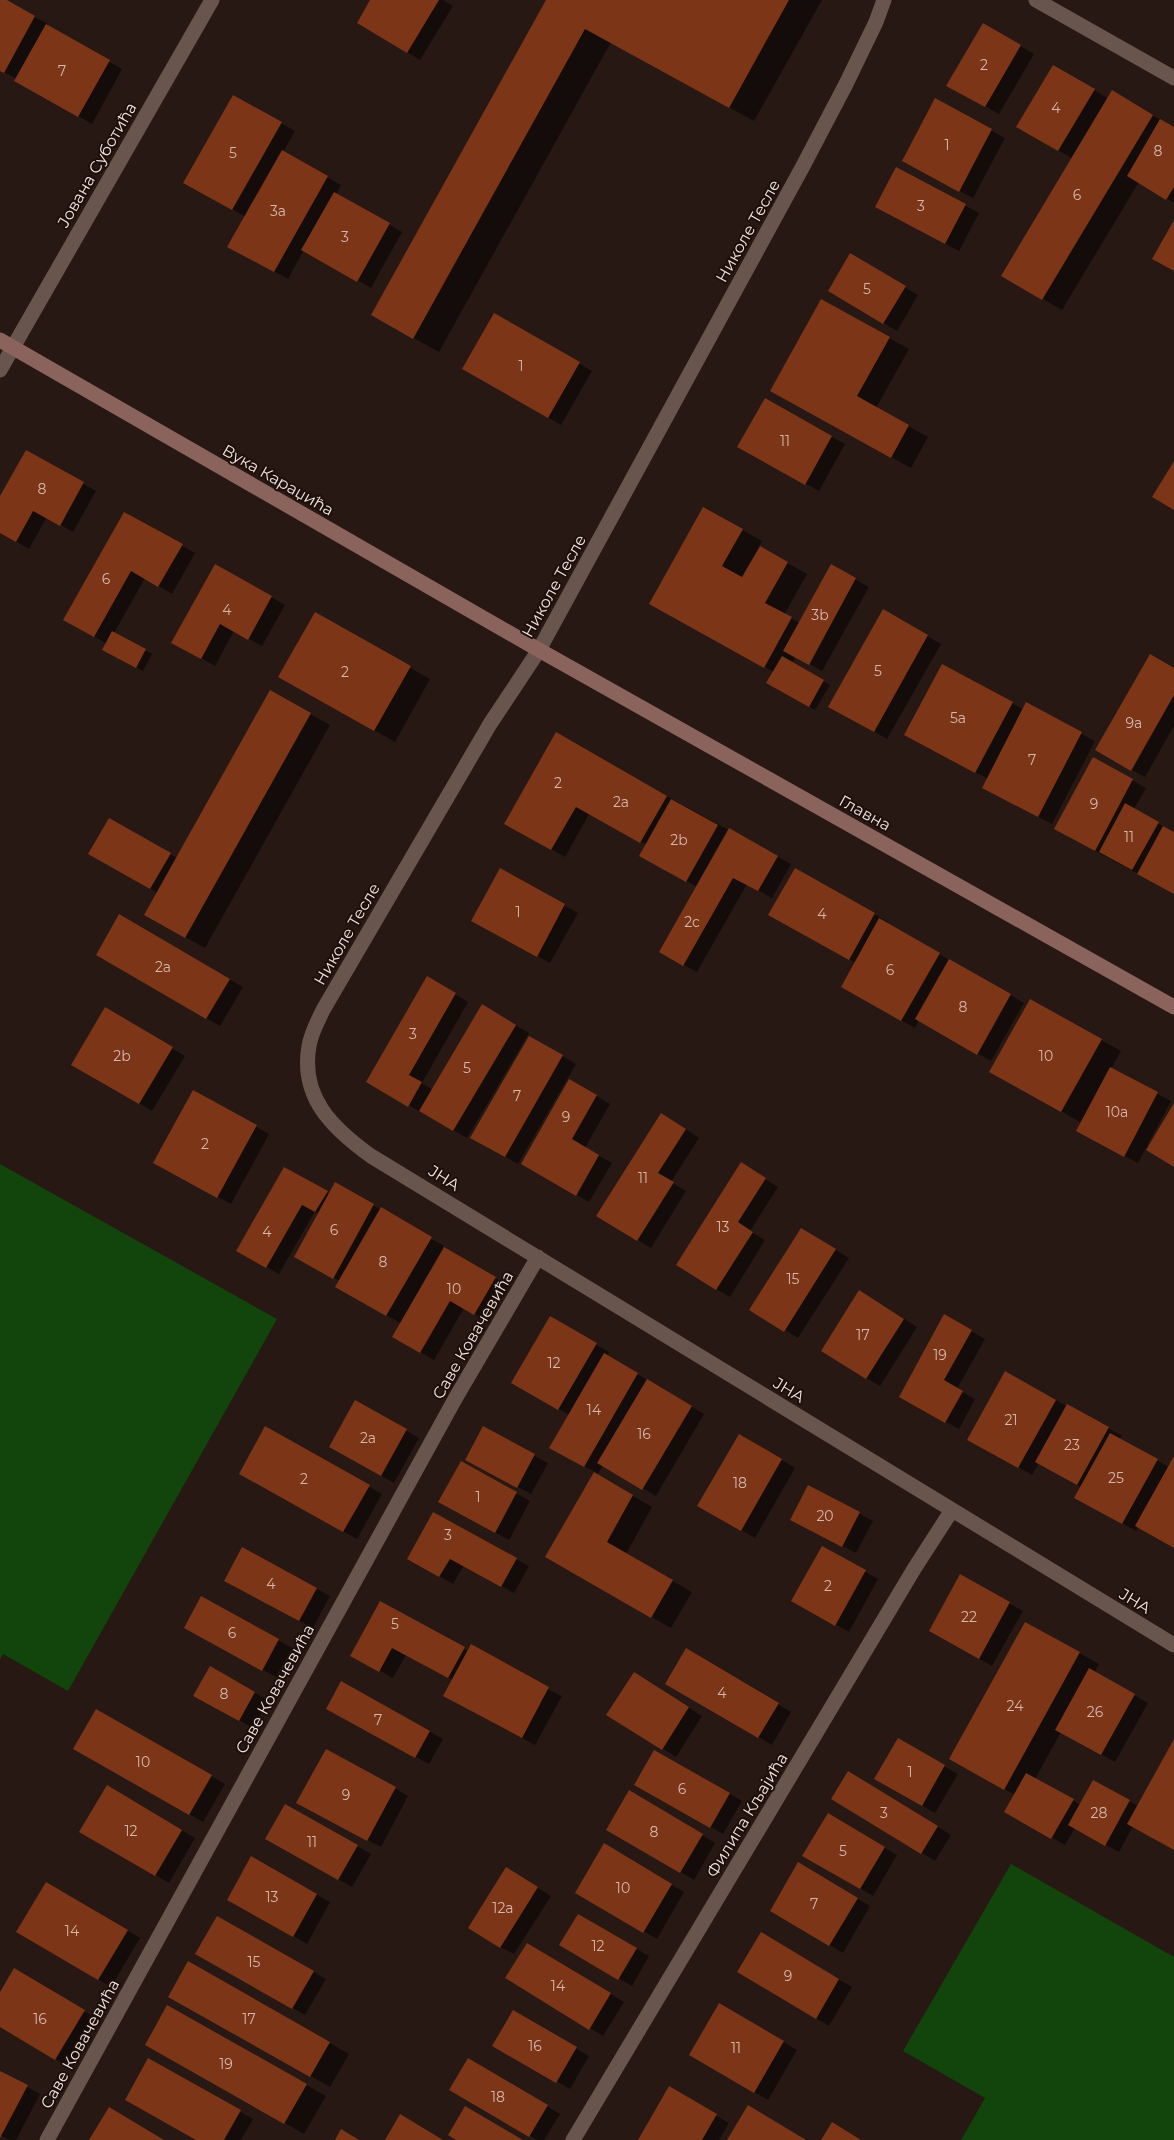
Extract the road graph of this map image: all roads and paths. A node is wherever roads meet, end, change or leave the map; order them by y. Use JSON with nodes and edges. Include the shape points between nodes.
{"nodes":[{"id":1,"x":212,"y":0,"type":"edge"},
{"id":2,"x":884,"y":0,"type":"edge"},
{"id":3,"x":1036,"y":0,"type":"edge"},
{"id":4,"x":1174,"y":78,"type":"edge"},
{"id":5,"x":6,"y":344,"type":"edge"},
{"id":6,"x":0,"y":370,"type":"edge"},
{"id":7,"x":539,"y":650,"type":"junction"},
{"id":8,"x":1174,"y":1007,"type":"edge"},
{"id":9,"x":386,"y":1163,"type":"joint"},
{"id":10,"x":538,"y":1257,"type":"junction"},
{"id":11,"x":952,"y":1510,"type":"junction"},
{"id":12,"x":1174,"y":1645,"type":"edge"},
{"id":13,"x":47,"y":2140,"type":"edge"},
{"id":14,"x":573,"y":2140,"type":"edge"}],
"edges":[{"from":1,"to":5,"type":"street","name":"Јована Суботића"},
{"from":2,"to":7,"type":"street","name":"Николе Тесле","via":[[803,166]]},
{"from":3,"to":4,"type":"street"},
{"from":5,"to":6,"type":"street","name":"Јована Суботића"},
{"from":5,"to":7,"type":"main road","name":"Вука Караџића"},
{"from":7,"to":8,"type":"main road","name":"Главна"},
{"from":7,"to":9,"type":"street","name":"Николе Тесле","via":[[490,724],[351,961],[323,1010],[309,1044],[310,1080],[316,1101],[326,1117],[352,1142]]},
{"from":9,"to":10,"type":"street","name":"ЈНА"},
{"from":10,"to":11,"type":"street","name":"ЈНА"},
{"from":10,"to":13,"type":"street","name":"Саве Ковачевића","via":[[455,1399]]},
{"from":11,"to":12,"type":"street","name":"ЈНА"},
{"from":11,"to":14,"type":"street","name":"Филипа Кљајића"}]}
